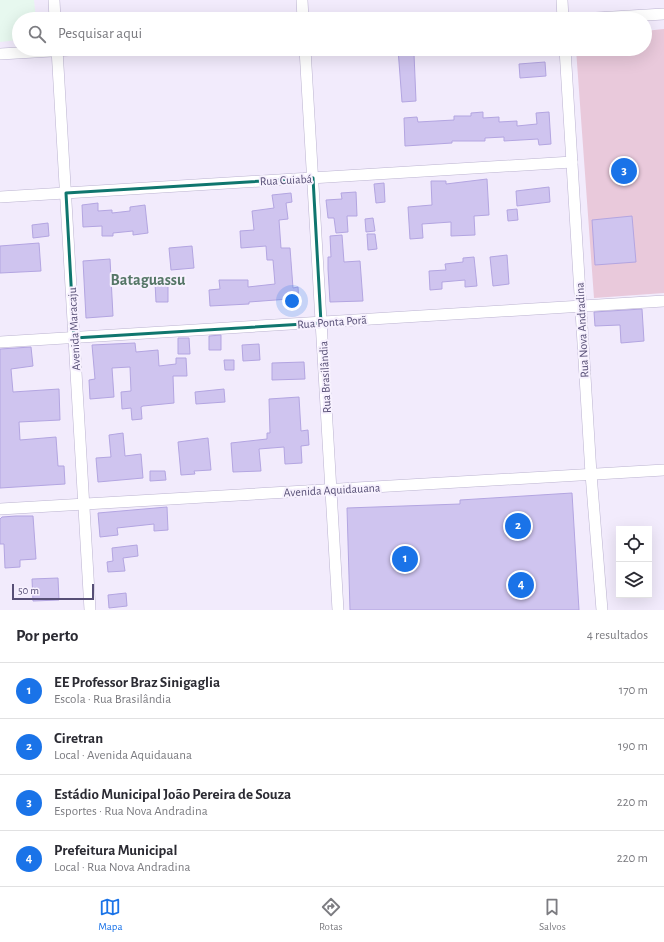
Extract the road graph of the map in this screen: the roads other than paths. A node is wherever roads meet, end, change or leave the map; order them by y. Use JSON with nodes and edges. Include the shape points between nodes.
{"nodes":[{"id":1,"x":54,"y":0,"type":"edge"},
{"id":2,"x":302,"y":0,"type":"edge"},
{"id":3,"x":562,"y":0,"type":"edge"},
{"id":4,"x":55,"y":12,"type":"edge"},
{"id":5,"x":303,"y":12,"type":"edge"},
{"id":6,"x":563,"y":12,"type":"edge"},
{"id":7,"x":664,"y":14,"type":"edge"},
{"id":8,"x":652,"y":15,"type":"edge"},
{"id":9,"x":12,"y":53,"type":"edge"},
{"id":10,"x":0,"y":54,"type":"edge"},
{"id":11,"x":57,"y":56,"type":"edge"},
{"id":12,"x":305,"y":56,"type":"edge"},
{"id":13,"x":565,"y":56,"type":"edge"},
{"id":14,"x":572,"y":162,"type":"junction"},
{"id":15,"x":313,"y":178,"type":"junction"},
{"id":16,"x":66,"y":193,"type":"junction"},
{"id":17,"x":0,"y":197,"type":"edge"},
{"id":18,"x":664,"y":301,"type":"edge"},
{"id":19,"x":581,"y":306,"type":"junction"},
{"id":20,"x":321,"y":323,"type":"junction"},
{"id":21,"x":74,"y":338,"type":"junction"},
{"id":22,"x":0,"y":342,"type":"edge"},
{"id":23,"x":664,"y":470,"type":"edge"},
{"id":24,"x":591,"y":474,"type":"junction"},
{"id":25,"x":331,"y":490,"type":"junction"},
{"id":26,"x":84,"y":504,"type":"junction"},
{"id":27,"x":0,"y":510,"type":"edge"},
{"id":28,"x":90,"y":610,"type":"edge"},
{"id":29,"x":338,"y":610,"type":"edge"},
{"id":30,"x":602,"y":610,"type":"edge"}],
"edges":[{"from":1,"to":4,"type":"street"},
{"from":2,"to":5,"type":"street"},
{"from":3,"to":6,"type":"street"},
{"from":7,"to":8,"type":"street"},
{"from":9,"to":10,"type":"street"},
{"from":11,"to":16,"type":"street","name":"Avenida Maracaju"},
{"from":12,"to":15,"type":"street","name":"Rua Brasilândia"},
{"from":13,"to":14,"type":"street","name":"Rua Nova Andradina"},
{"from":14,"to":15,"type":"street","name":"Rua Cuiabá"},
{"from":14,"to":19,"type":"street","name":"Rua Nova Andradina"},
{"from":15,"to":16,"type":"street","name":"Rua Cuiabá"},
{"from":15,"to":20,"type":"street","name":"Rua Brasilândia"},
{"from":16,"to":17,"type":"street","name":"Rua Cuiabá"},
{"from":16,"to":21,"type":"street","name":"Avenida Maracaju"},
{"from":18,"to":19,"type":"street","name":"Rua Ponta Porã"},
{"from":19,"to":20,"type":"street","name":"Rua Ponta Porã"},
{"from":19,"to":24,"type":"street","name":"Rua Nova Andradina"},
{"from":20,"to":21,"type":"street","name":"Rua Ponta Porã"},
{"from":20,"to":25,"type":"street","name":"Rua Brasilândia"},
{"from":21,"to":22,"type":"street","name":"Rua Ponta Porã"},
{"from":21,"to":26,"type":"street","name":"Avenida Maracaju"},
{"from":23,"to":24,"type":"street","name":"Avenida Aquidauana"},
{"from":24,"to":25,"type":"street","name":"Avenida Aquidauana"},
{"from":24,"to":30,"type":"street","name":"Rua Nova Andradina"},
{"from":25,"to":26,"type":"street","name":"Avenida Aquidauana"},
{"from":25,"to":29,"type":"street","name":"Rua Brasilândia"},
{"from":26,"to":27,"type":"street","name":"Avenida Aquidauana"},
{"from":26,"to":28,"type":"street","name":"Avenida Maracaju"}]}
